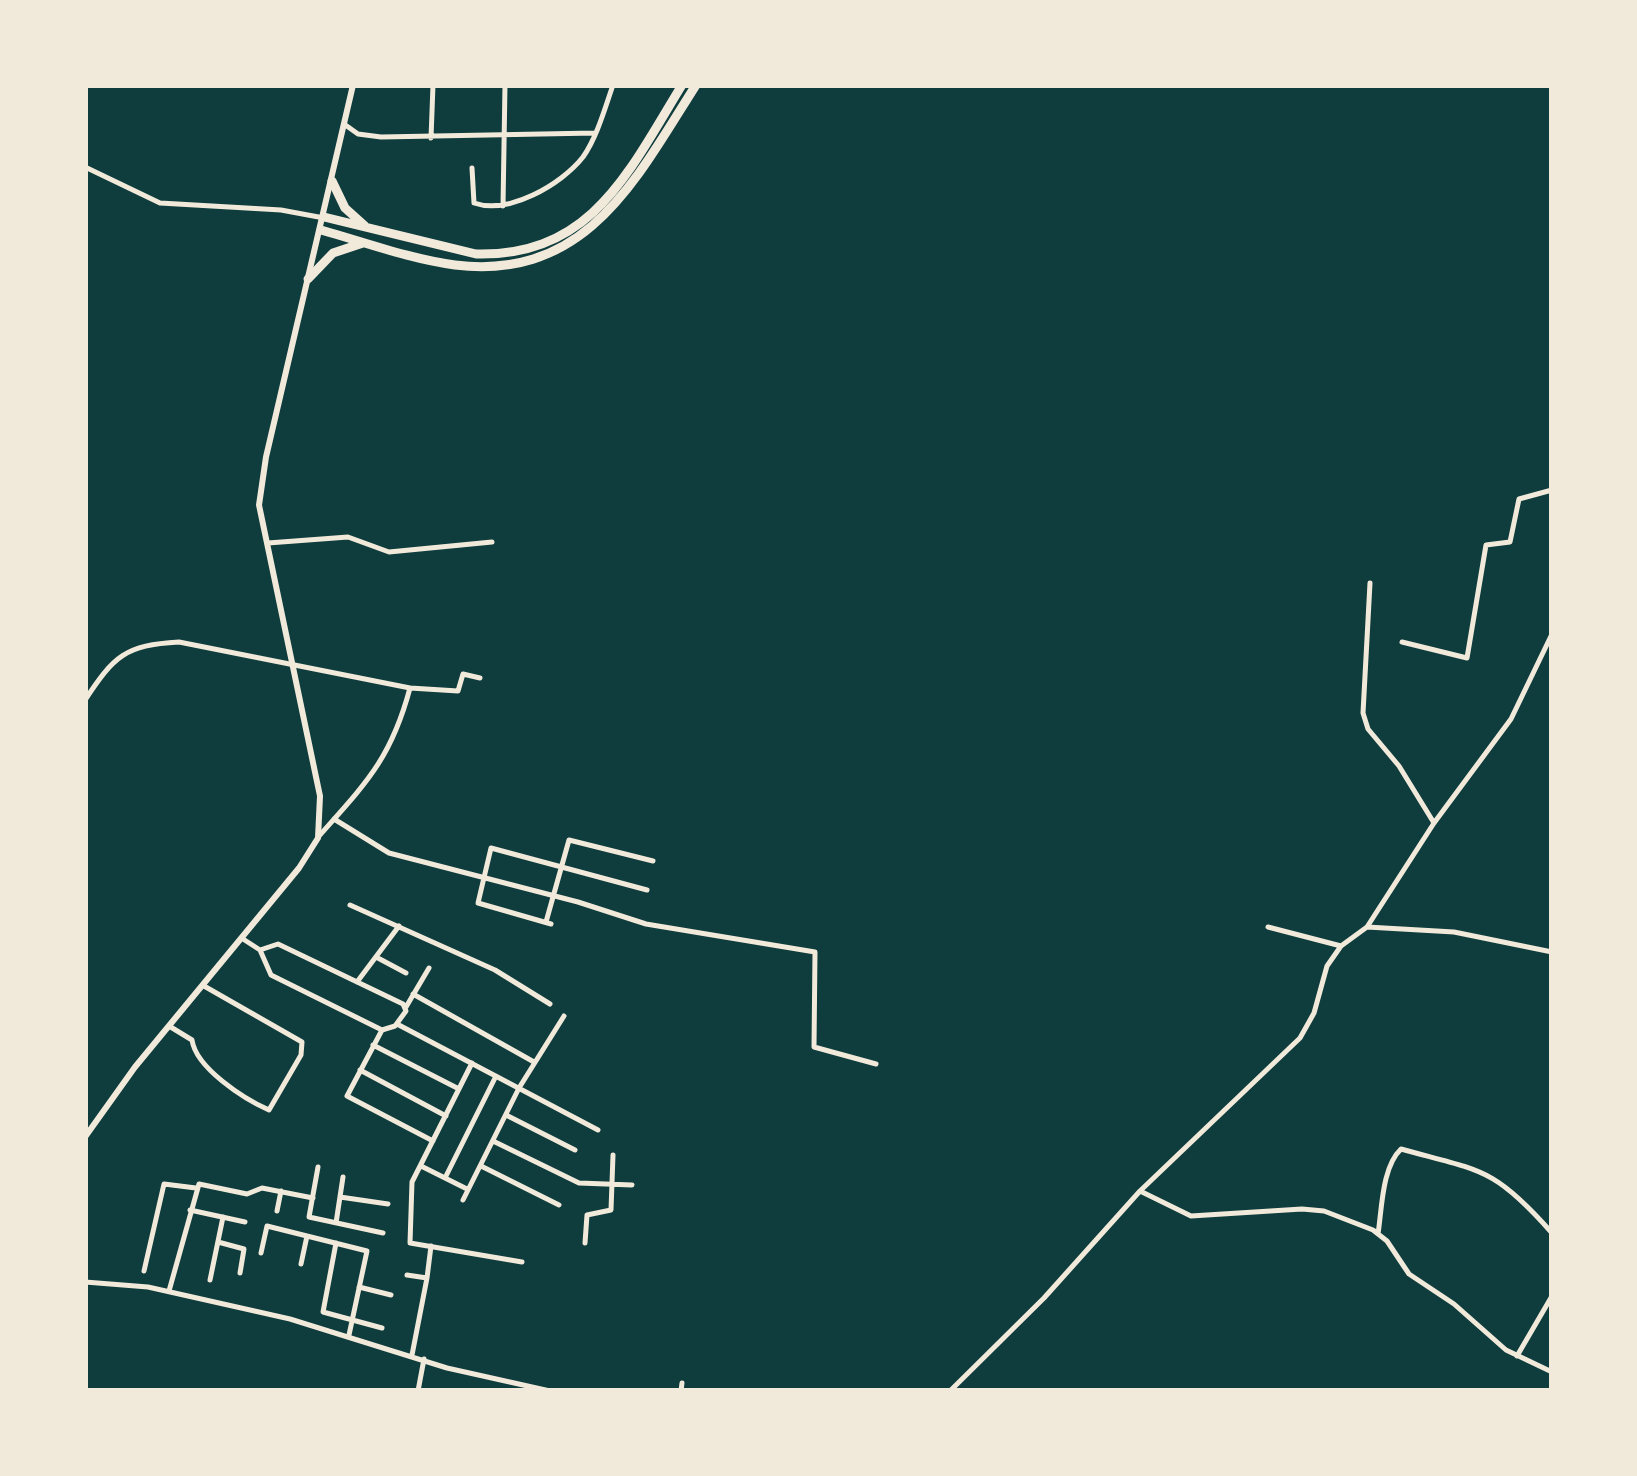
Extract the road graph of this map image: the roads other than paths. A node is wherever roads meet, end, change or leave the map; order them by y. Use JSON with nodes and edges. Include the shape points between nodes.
{"nodes":[{"id":1,"x":353,"y":85,"type":"edge"},
{"id":2,"x":433,"y":85,"type":"edge"},
{"id":3,"x":505,"y":85,"type":"edge"},
{"id":4,"x":613,"y":85,"type":"edge"},
{"id":5,"x":682,"y":85,"type":"edge"},
{"id":6,"x":696,"y":85,"type":"edge"},
{"id":7,"x":344,"y":124,"type":"junction"},
{"id":8,"x":595,"y":133,"type":"junction"},
{"id":9,"x":506,"y":134,"type":"junction"},
{"id":10,"x":431,"y":138,"type":"junction"},
{"id":11,"x":85,"y":167,"type":"edge"},
{"id":12,"x":472,"y":168,"type":"dead end"},
{"id":13,"x":332,"y":181,"type":"junction"},
{"id":14,"x":503,"y":206,"type":"junction"},
{"id":15,"x":324,"y":218,"type":"junction"},
{"id":16,"x":367,"y":228,"type":"junction"},
{"id":17,"x":320,"y":230,"type":"junction"},
{"id":18,"x":366,"y":242,"type":"junction"},
{"id":19,"x":308,"y":279,"type":"junction"},
{"id":20,"x":1552,"y":394,"type":"edge"},
{"id":21,"x":1552,"y":422,"type":"edge"},
{"id":22,"x":1552,"y":490,"type":"edge"},
{"id":23,"x":492,"y":542,"type":"dead end"},
{"id":24,"x":268,"y":544,"type":"junction"},
{"id":25,"x":1370,"y":583,"type":"dead end"},
{"id":26,"x":1552,"y":634,"type":"edge"},
{"id":27,"x":1402,"y":642,"type":"dead end"},
{"id":28,"x":293,"y":664,"type":"junction"},
{"id":29,"x":480,"y":678,"type":"dead end"},
{"id":30,"x":410,"y":688,"type":"junction"},
{"id":31,"x":85,"y":700,"type":"edge"},
{"id":32,"x":334,"y":820,"type":"junction"},
{"id":33,"x":1434,"y":823,"type":"junction"},
{"id":34,"x":318,"y":838,"type":"junction"},
{"id":35,"x":653,"y":861,"type":"dead end"},
{"id":36,"x":561,"y":867,"type":"junction"},
{"id":37,"x":483,"y":876,"type":"junction"},
{"id":38,"x":647,"y":890,"type":"dead end"},
{"id":39,"x":553,"y":895,"type":"junction"},
{"id":40,"x":350,"y":905,"type":"dead end"},
{"id":41,"x":399,"y":926,"type":"junction"},
{"id":42,"x":1268,"y":927,"type":"dead end"},
{"id":43,"x":1367,"y":927,"type":"junction"},
{"id":44,"x":243,"y":939,"type":"junction"},
{"id":45,"x":1341,"y":946,"type":"junction"},
{"id":46,"x":1552,"y":949,"type":"edge"},
{"id":47,"x":260,"y":950,"type":"junction"},
{"id":48,"x":376,"y":956,"type":"junction"},
{"id":49,"x":429,"y":968,"type":"dead end"},
{"id":50,"x":406,"y":973,"type":"dead end"},
{"id":51,"x":356,"y":982,"type":"junction"},
{"id":52,"x":204,"y":986,"type":"junction"},
{"id":53,"x":413,"y":994,"type":"junction"},
{"id":54,"x":550,"y":1004,"type":"dead end"},
{"id":55,"x":406,"y":1007,"type":"junction"},
{"id":56,"x":564,"y":1016,"type":"dead end"},
{"id":57,"x":397,"y":1024,"type":"junction"},
{"id":58,"x":170,"y":1026,"type":"junction"},
{"id":59,"x":382,"y":1030,"type":"junction"},
{"id":60,"x":373,"y":1045,"type":"junction"},
{"id":61,"x":534,"y":1062,"type":"junction"},
{"id":62,"x":472,"y":1064,"type":"junction"},
{"id":63,"x":876,"y":1064,"type":"dead end"},
{"id":64,"x":360,"y":1070,"type":"junction"},
{"id":65,"x":496,"y":1076,"type":"junction"},
{"id":66,"x":519,"y":1088,"type":"junction"},
{"id":67,"x":459,"y":1089,"type":"junction"},
{"id":68,"x":506,"y":1115,"type":"junction"},
{"id":69,"x":446,"y":1116,"type":"junction"},
{"id":70,"x":598,"y":1130,"type":"dead end"},
{"id":71,"x":85,"y":1136,"type":"edge"},
{"id":72,"x":433,"y":1140,"type":"junction"},
{"id":73,"x":492,"y":1140,"type":"junction"},
{"id":74,"x":574,"y":1150,"type":"dead end"},
{"id":75,"x":613,"y":1155,"type":"dead end"},
{"id":76,"x":480,"y":1165,"type":"junction"},
{"id":77,"x":421,"y":1166,"type":"junction"},
{"id":78,"x":318,"y":1167,"type":"dead end"},
{"id":79,"x":343,"y":1177,"type":"dead end"},
{"id":80,"x":445,"y":1178,"type":"junction"},
{"id":81,"x":612,"y":1184,"type":"junction"},
{"id":82,"x":632,"y":1185,"type":"dead end"},
{"id":83,"x":196,"y":1188,"type":"junction"},
{"id":84,"x":468,"y":1190,"type":"junction"},
{"id":85,"x":1140,"y":1190,"type":"junction"},
{"id":86,"x":282,"y":1191,"type":"junction"},
{"id":87,"x":340,"y":1197,"type":"junction"},
{"id":88,"x":312,"y":1198,"type":"junction"},
{"id":89,"x":463,"y":1200,"type":"dead end"},
{"id":90,"x":388,"y":1204,"type":"dead end"},
{"id":91,"x":559,"y":1205,"type":"dead end"},
{"id":92,"x":190,"y":1210,"type":"junction"},
{"id":93,"x":277,"y":1210,"type":"dead end"},
{"id":94,"x":222,"y":1217,"type":"junction"},
{"id":95,"x":245,"y":1222,"type":"dead end"},
{"id":96,"x":336,"y":1222,"type":"junction"},
{"id":97,"x":1552,"y":1232,"type":"edge"},
{"id":98,"x":384,"y":1233,"type":"dead end"},
{"id":99,"x":1378,"y":1234,"type":"junction"},
{"id":100,"x":307,"y":1236,"type":"junction"},
{"id":101,"x":218,"y":1242,"type":"junction"},
{"id":102,"x":585,"y":1242,"type":"dead end"},
{"id":103,"x":336,"y":1243,"type":"junction"},
{"id":104,"x":431,"y":1246,"type":"junction"},
{"id":105,"x":261,"y":1252,"type":"dead end"},
{"id":106,"x":522,"y":1262,"type":"dead end"},
{"id":107,"x":301,"y":1264,"type":"dead end"},
{"id":108,"x":144,"y":1270,"type":"dead end"},
{"id":109,"x":240,"y":1273,"type":"dead end"},
{"id":110,"x":406,"y":1276,"type":"dead end"},
{"id":111,"x":427,"y":1278,"type":"junction"},
{"id":112,"x":210,"y":1280,"type":"dead end"},
{"id":113,"x":85,"y":1282,"type":"edge"},
{"id":114,"x":359,"y":1287,"type":"junction"},
{"id":115,"x":169,"y":1291,"type":"junction"},
{"id":116,"x":391,"y":1295,"type":"dead end"},
{"id":117,"x":1552,"y":1296,"type":"edge"},
{"id":118,"x":352,"y":1320,"type":"junction"},
{"id":119,"x":382,"y":1328,"type":"dead end"},
{"id":120,"x":349,"y":1335,"type":"junction"},
{"id":121,"x":412,"y":1355,"type":"junction"},
{"id":122,"x":1517,"y":1356,"type":"junction"},
{"id":123,"x":424,"y":1360,"type":"junction"},
{"id":124,"x":1552,"y":1372,"type":"edge"},
{"id":125,"x":418,"y":1391,"type":"edge"},
{"id":126,"x":550,"y":1391,"type":"edge"},
{"id":127,"x":950,"y":1391,"type":"edge"}],
"edges":[{"from":1,"to":7,"type":"street"},
{"from":2,"to":10,"type":"street"},
{"from":3,"to":9,"type":"street"},
{"from":4,"to":8,"type":"street"},
{"from":5,"to":16,"type":"highway","via":[[608,200],[550,242],[476,254]]},
{"from":6,"to":18,"type":"highway","via":[[615,208],[553,251],[502,266],[474,266]]},
{"from":7,"to":10,"type":"street","via":[[367,136]]},
{"from":7,"to":13,"type":"street"},
{"from":8,"to":9,"type":"street"},
{"from":8,"to":14,"type":"street","via":[[573,167]]},
{"from":9,"to":10,"type":"street"},
{"from":9,"to":14,"type":"street"},
{"from":11,"to":15,"type":"street","via":[[160,203]]},
{"from":12,"to":14,"type":"street","via":[[472,201]]},
{"from":13,"to":15,"type":"street"},
{"from":13,"to":16,"type":"highway","via":[[345,208]]},
{"from":15,"to":16,"type":"highway"},
{"from":15,"to":17,"type":"street"},
{"from":17,"to":18,"type":"highway"},
{"from":17,"to":19,"type":"street"},
{"from":18,"to":19,"type":"highway","via":[[333,253]]},
{"from":19,"to":24,"type":"street","via":[[266,457],[259,504]]},
{"from":20,"to":21,"type":"street"},
{"from":22,"to":27,"type":"street","via":[[1518,499],[1510,542],[1486,544],[1467,658]]},
{"from":23,"to":24,"type":"street","via":[[389,552],[348,537]]},
{"from":24,"to":28,"type":"street"},
{"from":25,"to":33,"type":"street","via":[[1363,712]]},
{"from":26,"to":33,"type":"street","via":[[1511,719]]},
{"from":28,"to":30,"type":"street"},
{"from":28,"to":31,"type":"street","via":[[201,644],[146,644],[108,664]]},
{"from":28,"to":34,"type":"street","via":[[320,796]]},
{"from":29,"to":30,"type":"street","via":[[463,674],[458,691]]},
{"from":30,"to":32,"type":"street","via":[[398,732],[378,769]]},
{"from":32,"to":34,"type":"street"},
{"from":32,"to":37,"type":"street","via":[[390,853]]},
{"from":33,"to":43,"type":"street"},
{"from":34,"to":44,"type":"street"},
{"from":35,"to":36,"type":"street","via":[[569,840]]},
{"from":36,"to":37,"type":"street","via":[[491,848]]},
{"from":36,"to":38,"type":"street"},
{"from":36,"to":39,"type":"street"},
{"from":37,"to":39,"type":"street"},
{"from":37,"to":39,"type":"street","via":[[478,903],[548,923]]},
{"from":39,"to":63,"type":"street","via":[[646,924],[815,952],[814,1047]]},
{"from":40,"to":41,"type":"street"},
{"from":41,"to":48,"type":"street"},
{"from":41,"to":54,"type":"street"},
{"from":42,"to":45,"type":"street"},
{"from":43,"to":45,"type":"street"},
{"from":43,"to":46,"type":"street","via":[[1454,932]]},
{"from":44,"to":47,"type":"street"},
{"from":44,"to":52,"type":"street"},
{"from":45,"to":85,"type":"street","via":[[1300,1038]]},
{"from":47,"to":51,"type":"street","via":[[278,944]]},
{"from":47,"to":59,"type":"street","via":[[271,976]]},
{"from":48,"to":50,"type":"street"},
{"from":48,"to":51,"type":"street"},
{"from":49,"to":53,"type":"street"},
{"from":51,"to":55,"type":"street"},
{"from":52,"to":58,"type":"street"},
{"from":52,"to":58,"type":"street","via":[[302,1042],[302,1055],[270,1108],[252,1102],[196,1056],[190,1037]]},
{"from":53,"to":55,"type":"street"},
{"from":53,"to":61,"type":"street"},
{"from":55,"to":57,"type":"street"},
{"from":56,"to":61,"type":"street"},
{"from":57,"to":59,"type":"street"},
{"from":57,"to":62,"type":"street"},
{"from":58,"to":71,"type":"street"},
{"from":59,"to":60,"type":"street"},
{"from":60,"to":64,"type":"street"},
{"from":60,"to":67,"type":"street"},
{"from":61,"to":66,"type":"street"},
{"from":62,"to":65,"type":"street"},
{"from":62,"to":67,"type":"street"},
{"from":64,"to":69,"type":"street"},
{"from":64,"to":72,"type":"street","via":[[347,1096]]},
{"from":65,"to":66,"type":"street"},
{"from":65,"to":80,"type":"street"},
{"from":66,"to":68,"type":"street"},
{"from":66,"to":70,"type":"street"},
{"from":67,"to":69,"type":"street"},
{"from":68,"to":73,"type":"street"},
{"from":68,"to":74,"type":"street"},
{"from":69,"to":72,"type":"street"},
{"from":72,"to":77,"type":"street"},
{"from":73,"to":76,"type":"street"},
{"from":73,"to":81,"type":"street","via":[[578,1184]]},
{"from":75,"to":81,"type":"street"},
{"from":76,"to":84,"type":"street"},
{"from":76,"to":91,"type":"street"},
{"from":77,"to":80,"type":"street"},
{"from":77,"to":104,"type":"street","via":[[410,1190],[410,1243]]},
{"from":78,"to":88,"type":"street"},
{"from":79,"to":87,"type":"street"},
{"from":80,"to":84,"type":"street"},
{"from":81,"to":82,"type":"street"},
{"from":81,"to":102,"type":"street","via":[[611,1210],[586,1217]]},
{"from":83,"to":86,"type":"street"},
{"from":83,"to":92,"type":"street"},
{"from":83,"to":108,"type":"street","via":[[164,1184]]},
{"from":84,"to":89,"type":"street"},
{"from":85,"to":99,"type":"street","via":[[1191,1216],[1302,1209]]},
{"from":85,"to":127,"type":"street"},
{"from":86,"to":88,"type":"street"},
{"from":86,"to":93,"type":"street"},
{"from":87,"to":90,"type":"street"},
{"from":87,"to":96,"type":"street"},
{"from":88,"to":96,"type":"street","via":[[309,1217]]},
{"from":92,"to":94,"type":"street"},
{"from":92,"to":115,"type":"street"},
{"from":94,"to":95,"type":"street"},
{"from":94,"to":101,"type":"street"},
{"from":96,"to":98,"type":"street"},
{"from":97,"to":99,"type":"street","via":[[1490,1175],[1402,1149],[1393,1158]]},
{"from":99,"to":122,"type":"street","via":[[1402,1268]]},
{"from":100,"to":103,"type":"street"},
{"from":100,"to":105,"type":"street","via":[[267,1226]]},
{"from":100,"to":107,"type":"street"},
{"from":101,"to":109,"type":"street","via":[[244,1249]]},
{"from":101,"to":112,"type":"street"},
{"from":103,"to":114,"type":"street","via":[[367,1251]]},
{"from":103,"to":118,"type":"street","via":[[323,1312]]},
{"from":104,"to":106,"type":"street"},
{"from":104,"to":111,"type":"street"},
{"from":110,"to":111,"type":"street"},
{"from":111,"to":121,"type":"street"},
{"from":113,"to":115,"type":"street"},
{"from":114,"to":116,"type":"street"},
{"from":114,"to":118,"type":"street"},
{"from":115,"to":120,"type":"street"},
{"from":117,"to":122,"type":"street"},
{"from":118,"to":119,"type":"street"},
{"from":118,"to":120,"type":"street"},
{"from":120,"to":121,"type":"street"},
{"from":121,"to":123,"type":"street"},
{"from":122,"to":124,"type":"street"},
{"from":123,"to":125,"type":"street"},
{"from":123,"to":126,"type":"street"}]}
